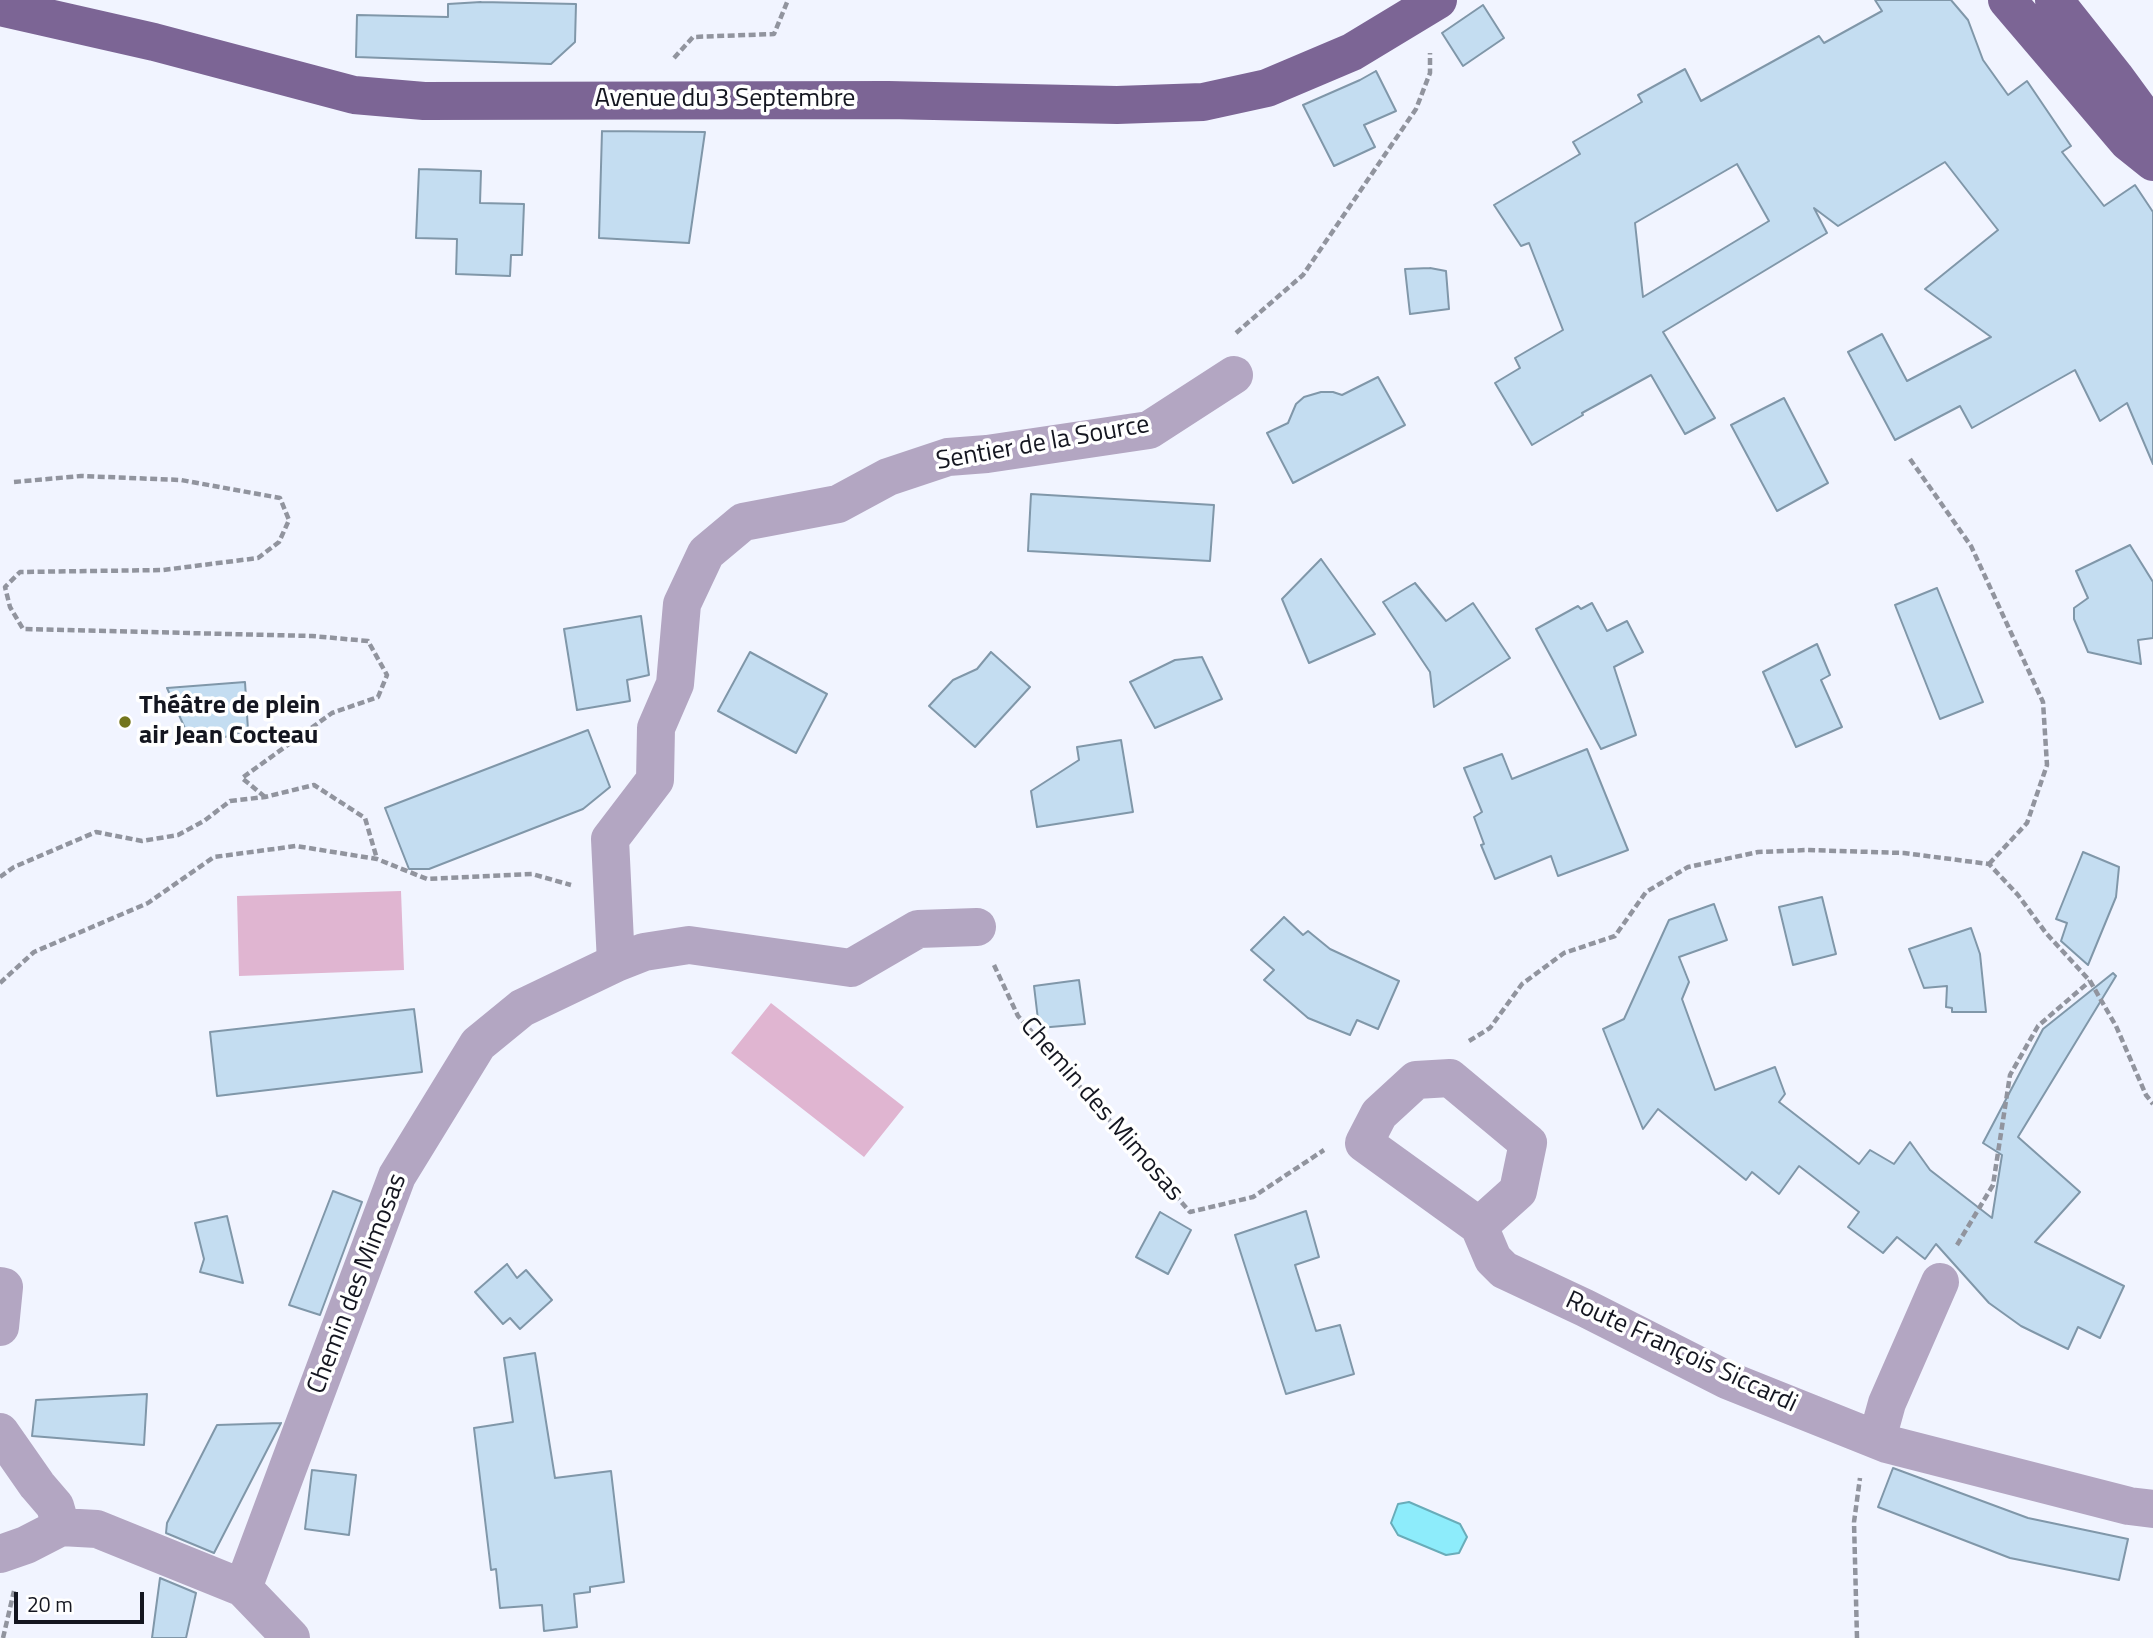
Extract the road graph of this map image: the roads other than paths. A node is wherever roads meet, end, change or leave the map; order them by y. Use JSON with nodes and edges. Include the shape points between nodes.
{"nodes":[{"id":1,"x":1438,"y":0,"type":"edge"},
{"id":2,"x":2007,"y":0,"type":"edge"},
{"id":3,"x":2053,"y":0,"type":"edge"},
{"id":4,"x":0,"y":7,"type":"edge"},
{"id":5,"x":2153,"y":129,"type":"edge"},
{"id":6,"x":2153,"y":162,"type":"edge"},
{"id":7,"x":1234,"y":375,"type":"dead end"},
{"id":8,"x":977,"y":927,"type":"road end"},
{"id":9,"x":616,"y":963,"type":"junction"},
{"id":10,"x":1479,"y":1226,"type":"junction"},
{"id":11,"x":1940,"y":1282,"type":"road end"},
{"id":12,"x":0,"y":1286,"type":"edge"},
{"id":13,"x":0,"y":1327,"type":"edge"},
{"id":14,"x":0,"y":1432,"type":"edge"},
{"id":15,"x":1877,"y":1439,"type":"junction"},
{"id":16,"x":2153,"y":1509,"type":"edge"},
{"id":17,"x":61,"y":1527,"type":"junction"},
{"id":18,"x":0,"y":1554,"type":"edge"},
{"id":19,"x":243,"y":1588,"type":"junction"},
{"id":20,"x":290,"y":1638,"type":"edge"}],
"edges":[{"from":1,"to":4,"type":"main road","name":"Avenue du 3 Septembre","via":[[1352,52],[1266,88],[1203,102],[1117,105],[888,100],[424,101],[354,95]]},
{"from":2,"to":6,"type":"main road","via":[[2128,142]]},
{"from":3,"to":5,"type":"main road"},
{"from":7,"to":9,"type":"street","name":"Sentier de la Source","via":[[1149,430],[948,457],[888,477],[838,504],[743,522],[706,552],[682,604],[675,684],[656,728],[655,780],[610,839]]},
{"from":8,"to":9,"type":"street","name":"Chemin des Mimosas","via":[[918,929],[850,968],[689,945]]},
{"from":9,"to":19,"type":"street","name":"Chemin des Mimosas","via":[[523,1008],[478,1044],[397,1176]]},
{"from":10,"to":10,"type":"street","via":[[1518,1191],[1528,1143],[1450,1077],[1416,1080],[1380,1114],[1364,1143]]},
{"from":10,"to":15,"type":"street","name":"Route François Siccardi","via":[[1493,1259],[1504,1270],[1727,1380]]},
{"from":11,"to":15,"type":"street","via":[[1887,1403]]},
{"from":12,"to":13,"type":"street","via":[[4,1287]]},
{"from":14,"to":17,"type":"street","via":[[55,1506]]},
{"from":15,"to":16,"type":"street","name":"Route François Siccardi","via":[[2115,1503]]},
{"from":17,"to":18,"type":"street"},
{"from":17,"to":19,"type":"street","via":[[97,1529]]},
{"from":19,"to":20,"type":"street"}]}
